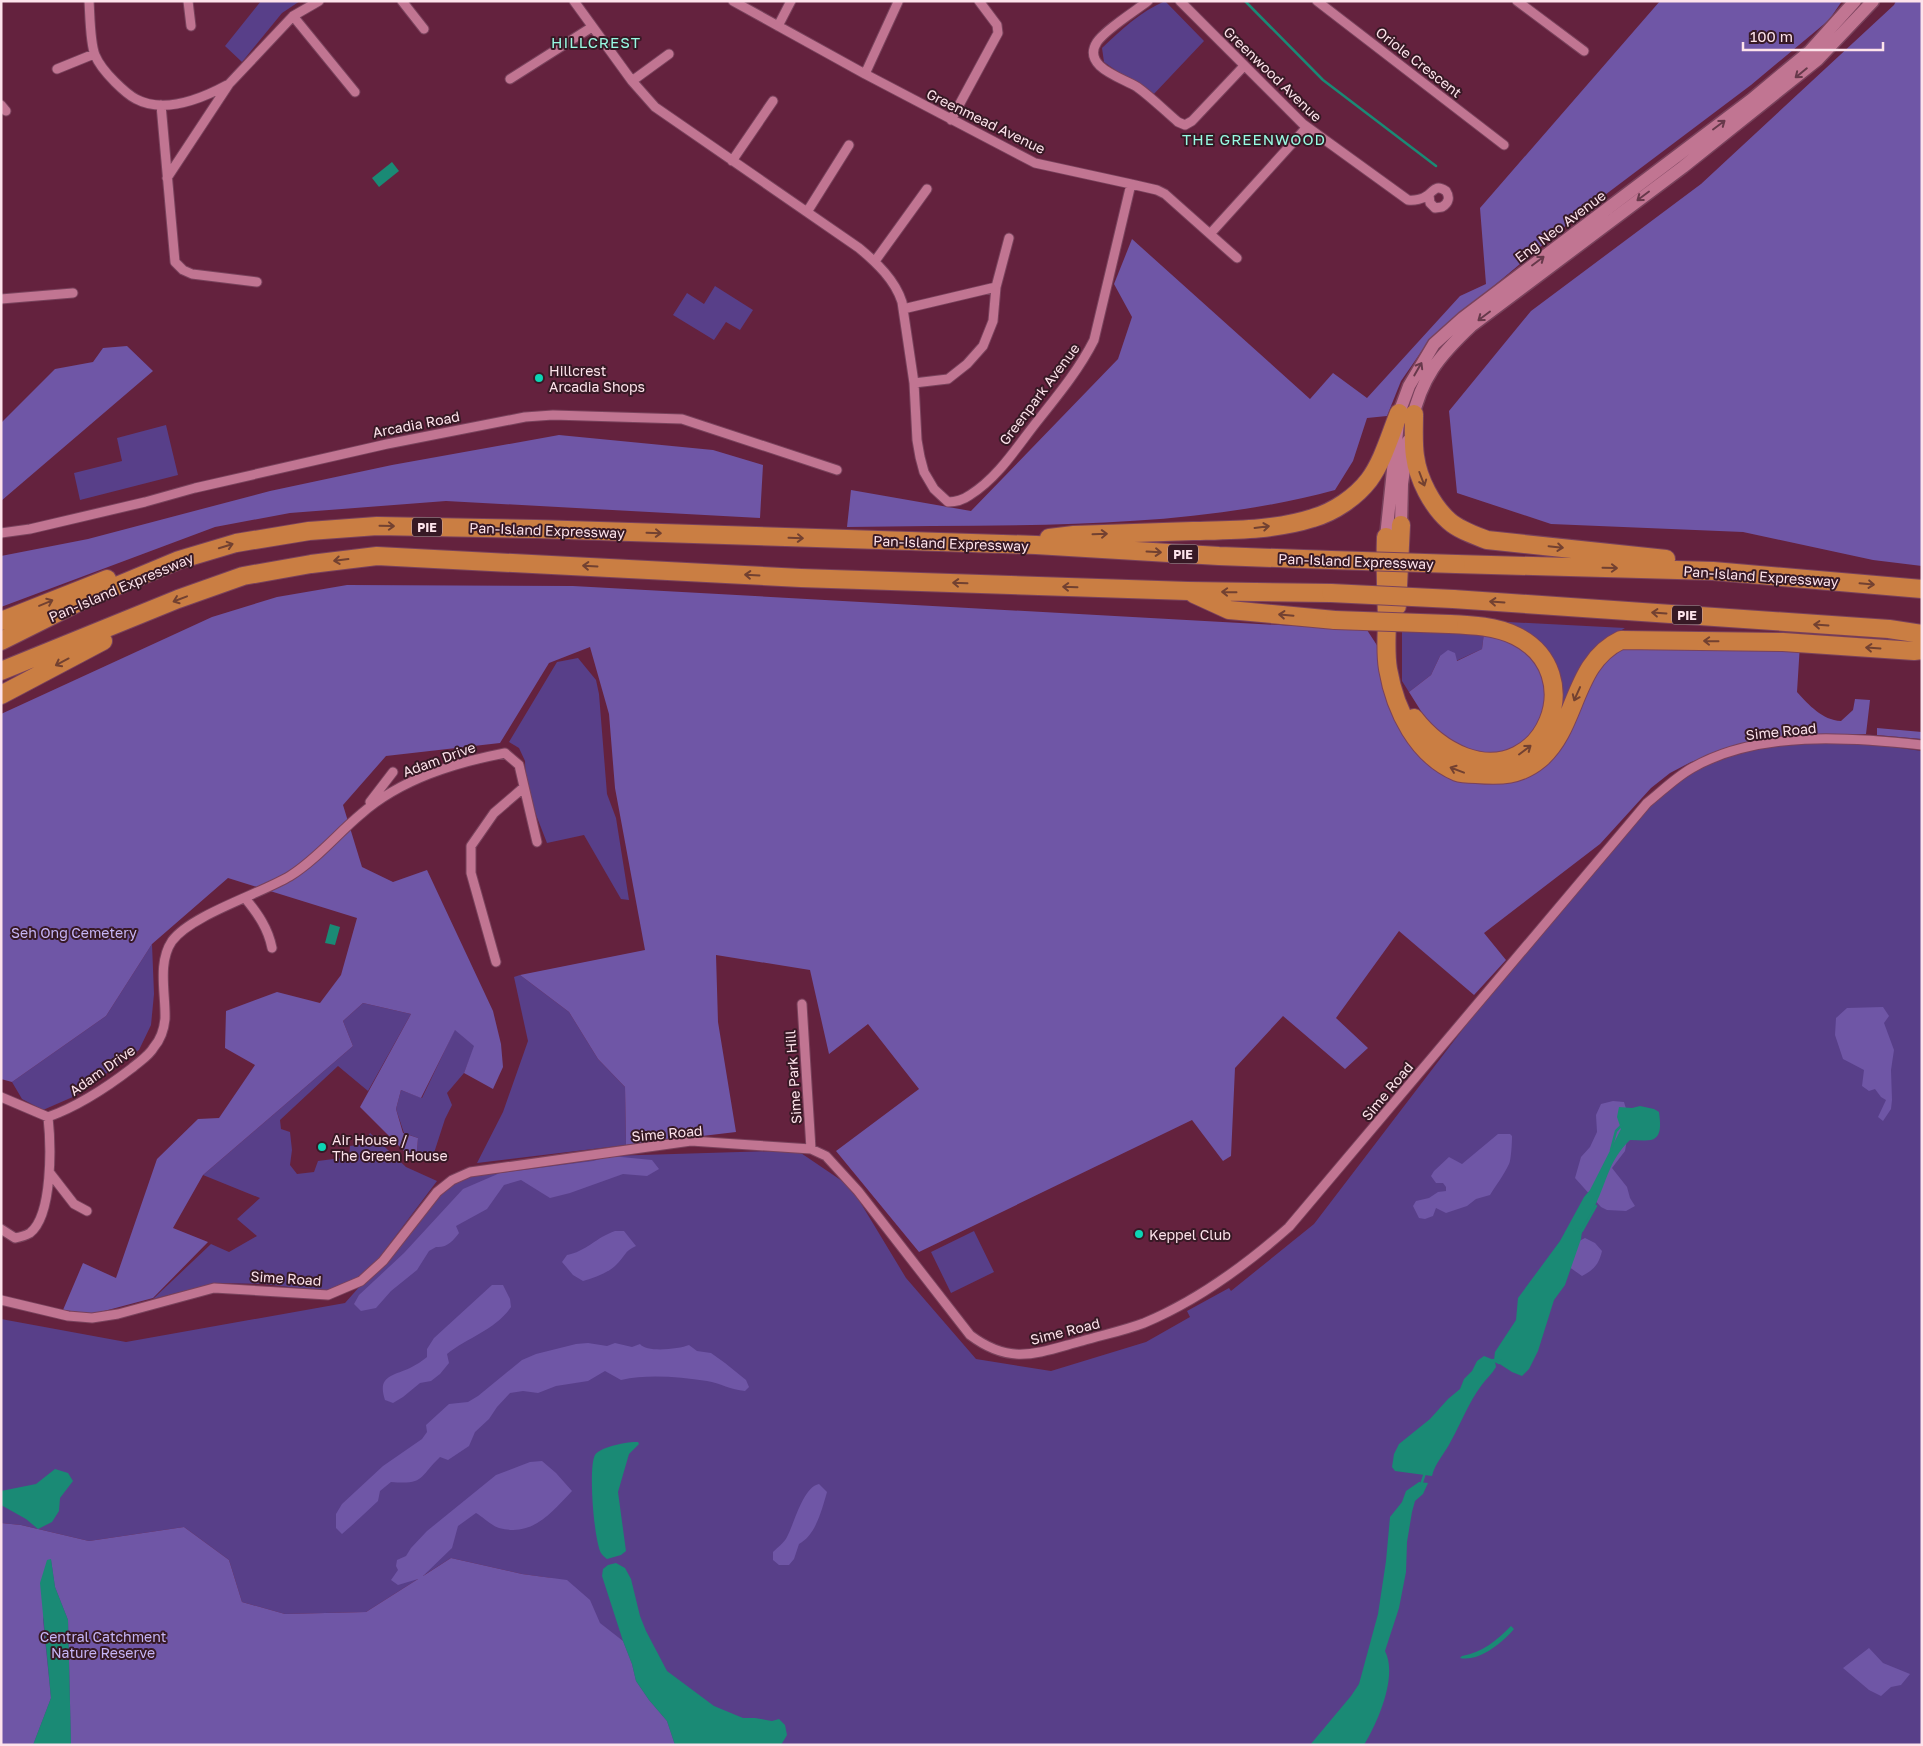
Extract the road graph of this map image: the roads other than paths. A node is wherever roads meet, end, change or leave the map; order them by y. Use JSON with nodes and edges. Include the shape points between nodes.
{"nodes":[{"id":1,"x":89,"y":1,"type":"edge"},
{"id":2,"x":188,"y":1,"type":"edge"},
{"id":3,"x":319,"y":1,"type":"edge"},
{"id":4,"x":402,"y":1,"type":"edge"},
{"id":5,"x":574,"y":1,"type":"edge"},
{"id":6,"x":733,"y":1,"type":"edge"},
{"id":7,"x":791,"y":1,"type":"edge"},
{"id":8,"x":979,"y":1,"type":"edge"},
{"id":9,"x":1148,"y":1,"type":"edge"},
{"id":10,"x":1180,"y":1,"type":"edge"},
{"id":11,"x":1317,"y":1,"type":"edge"},
{"id":12,"x":1517,"y":1,"type":"edge"},
{"id":13,"x":1856,"y":1,"type":"edge"},
{"id":14,"x":1873,"y":1,"type":"edge"},
{"id":15,"x":898,"y":2,"type":"edge"},
{"id":16,"x":293,"y":16,"type":"junction"},
{"id":17,"x":191,"y":26,"type":"dead end"},
{"id":18,"x":778,"y":26,"type":"junction"},
{"id":19,"x":592,"y":27,"type":"junction"},
{"id":20,"x":424,"y":29,"type":"dead end"},
{"id":21,"x":1584,"y":51,"type":"dead end"},
{"id":22,"x":94,"y":54,"type":"junction"},
{"id":23,"x":669,"y":54,"type":"dead end"},
{"id":24,"x":1244,"y":66,"type":"junction"},
{"id":25,"x":57,"y":70,"type":"dead end"},
{"id":26,"x":865,"y":74,"type":"junction"},
{"id":27,"x":510,"y":79,"type":"dead end"},
{"id":28,"x":632,"y":81,"type":"junction"},
{"id":29,"x":229,"y":84,"type":"junction"},
{"id":30,"x":355,"y":92,"type":"dead end"},
{"id":31,"x":773,"y":101,"type":"dead end"},
{"id":32,"x":161,"y":105,"type":"junction"},
{"id":33,"x":951,"y":120,"type":"junction"},
{"id":34,"x":1307,"y":127,"type":"junction"},
{"id":35,"x":849,"y":145,"type":"dead end"},
{"id":36,"x":1504,"y":145,"type":"dead end"},
{"id":37,"x":732,"y":161,"type":"junction"},
{"id":38,"x":168,"y":178,"type":"junction"},
{"id":39,"x":1131,"y":184,"type":"junction"},
{"id":40,"x":927,"y":189,"type":"dead end"},
{"id":41,"x":1429,"y":195,"type":"dead end"},
{"id":42,"x":807,"y":212,"type":"junction"},
{"id":43,"x":1210,"y":234,"type":"junction"},
{"id":44,"x":1009,"y":238,"type":"dead end"},
{"id":45,"x":1237,"y":258,"type":"dead end"},
{"id":46,"x":875,"y":261,"type":"junction"},
{"id":47,"x":258,"y":282,"type":"dead end"},
{"id":48,"x":996,"y":287,"type":"junction"},
{"id":49,"x":73,"y":293,"type":"dead end"},
{"id":50,"x":3,"y":298,"type":"edge"},
{"id":51,"x":903,"y":309,"type":"junction"},
{"id":52,"x":914,"y":383,"type":"junction"},
{"id":53,"x":1406,"y":414,"type":"junction"},
{"id":54,"x":837,"y":470,"type":"dead end"},
{"id":55,"x":1401,"y":525,"type":"junction"},
{"id":56,"x":1,"y":533,"type":"edge"},
{"id":57,"x":1386,"y":536,"type":"junction"},
{"id":58,"x":1036,"y":545,"type":"junction"},
{"id":59,"x":180,"y":560,"type":"junction"},
{"id":60,"x":1713,"y":571,"type":"junction"},
{"id":61,"x":1922,"y":588,"type":"edge"},
{"id":62,"x":1188,"y":591,"type":"junction"},
{"id":63,"x":132,"y":618,"type":"junction"},
{"id":64,"x":1,"y":621,"type":"edge"},
{"id":65,"x":1922,"y":634,"type":"edge"},
{"id":66,"x":1,"y":641,"type":"edge"},
{"id":67,"x":1922,"y":650,"type":"edge"},
{"id":68,"x":1,"y":671,"type":"edge"},
{"id":69,"x":1,"y":694,"type":"edge"},
{"id":70,"x":1922,"y":745,"type":"edge"},
{"id":71,"x":392,"y":772,"type":"dead end"},
{"id":72,"x":523,"y":788,"type":"junction"},
{"id":73,"x":360,"y":814,"type":"junction"},
{"id":74,"x":537,"y":842,"type":"dead end"},
{"id":75,"x":245,"y":898,"type":"junction"},
{"id":76,"x":272,"y":948,"type":"dead end"},
{"id":77,"x":496,"y":962,"type":"dead end"},
{"id":78,"x":802,"y":1004,"type":"dead end"},
{"id":79,"x":1,"y":1097,"type":"edge"},
{"id":80,"x":48,"y":1117,"type":"junction"},
{"id":81,"x":811,"y":1149,"type":"junction"},
{"id":82,"x":50,"y":1173,"type":"junction"},
{"id":83,"x":87,"y":1211,"type":"dead end"},
{"id":84,"x":1,"y":1230,"type":"edge"},
{"id":85,"x":1,"y":1300,"type":"edge"}],
"edges":[{"from":1,"to":22,"type":"street"},
{"from":2,"to":17,"type":"street"},
{"from":3,"to":16,"type":"street"},
{"from":4,"to":20,"type":"street"},
{"from":5,"to":19,"type":"street"},
{"from":6,"to":18,"type":"street","name":"Greenmead Avenue"},
{"from":7,"to":18,"type":"street"},
{"from":8,"to":33,"type":"street","via":[[997,25],[998,33]]},
{"from":9,"to":24,"type":"street","via":[[1103,35],[1094,48],[1094,54],[1103,69],[1136,87],[1178,122],[1185,125],[1192,121]]},
{"from":10,"to":24,"type":"street","name":"Greenwood Avenue"},
{"from":11,"to":36,"type":"street","name":"Oriole Crescent"},
{"from":12,"to":21,"type":"street"},
{"from":53,"to":13,"type":"main road","name":"Eng Neo Avenue","one_way":true,"via":[[1409,386],[1434,344],[1463,318],[1751,100],[1810,52]]},
{"from":14,"to":53,"type":"main road","name":"Eng Neo Avenue","one_way":true,"via":[[1817,60],[1683,167],[1471,326],[1446,349]]},
{"from":15,"to":26,"type":"street"},
{"from":16,"to":29,"type":"street"},
{"from":16,"to":30,"type":"street"},
{"from":18,"to":26,"type":"street","name":"Greenmead Avenue"},
{"from":19,"to":27,"type":"street"},
{"from":19,"to":28,"type":"street"},
{"from":22,"to":25,"type":"street"},
{"from":22,"to":32,"type":"street","via":[[124,91],[136,100]]},
{"from":23,"to":28,"type":"street"},
{"from":24,"to":34,"type":"street","name":"Greenwood Avenue"},
{"from":26,"to":33,"type":"street","name":"Greenmead Avenue"},
{"from":28,"to":37,"type":"street","via":[[655,107]]},
{"from":29,"to":32,"type":"street","via":[[190,101]]},
{"from":29,"to":38,"type":"street"},
{"from":31,"to":37,"type":"street"},
{"from":32,"to":38,"type":"street"},
{"from":33,"to":39,"type":"street","name":"Greenmead Avenue","via":[[1035,163]]},
{"from":34,"to":41,"type":"street","name":"Greenwood Avenue","via":[[1408,200]]},
{"from":34,"to":43,"type":"street"},
{"from":35,"to":42,"type":"street"},
{"from":37,"to":42,"type":"street"},
{"from":38,"to":47,"type":"street","via":[[175,262],[192,274]]},
{"from":39,"to":43,"type":"street","name":"Greenmead Avenue","via":[[1165,194]]},
{"from":39,"to":52,"type":"street","name":"Greenpark Avenue","via":[[1090,349],[999,471],[956,502],[948,502],[934,489],[924,472],[917,440]]},
{"from":40,"to":46,"type":"street"},
{"from":42,"to":46,"type":"street"},
{"from":43,"to":45,"type":"street","name":"Greenmead Avenue"},
{"from":44,"to":48,"type":"street"},
{"from":46,"to":51,"type":"street","via":[[900,296]]},
{"from":48,"to":51,"type":"street"},
{"from":48,"to":52,"type":"street","via":[[993,321],[983,346],[948,379]]},
{"from":49,"to":50,"type":"street"},
{"from":51,"to":52,"type":"street"},
{"from":53,"to":55,"type":"main road","name":"Eng Neo Avenue"},
{"from":53,"to":57,"type":"main road","name":"Eng Neo Avenue"},
{"from":58,"to":53,"type":"highway","one_way":true,"via":[[1054,536],[1236,530],[1314,518],[1343,504],[1369,480]]},
{"from":53,"to":60,"type":"highway","one_way":true,"via":[[1422,481],[1449,521],[1466,532],[1487,540],[1674,560]]},
{"from":54,"to":56,"type":"street","name":"Arcadia Road","via":[[682,419],[525,417],[387,444],[88,516]]},
{"from":55,"to":57,"type":"main road","via":[[1393,534]]},
{"from":55,"to":62,"type":"highway","one_way":true,"bridge":true,"via":[[1396,627],[1396,657],[1397,684],[1402,698],[1425,731],[1454,752],[1490,763],[1521,755],[1540,736],[1552,716],[1554,689],[1548,667],[1538,651],[1516,636],[1477,626],[1449,624],[1335,620],[1229,610]]},
{"from":67,"to":57,"type":"highway","one_way":true,"via":[[1783,642],[1622,640],[1610,645],[1588,669],[1552,745],[1539,759],[1520,771],[1498,776],[1458,772],[1429,754],[1406,724],[1397,703],[1388,668]]},
{"from":59,"to":58,"type":"highway","name":"Pan-Island Expressway","number":"PIE","one_way":true,"via":[[236,543],[309,531],[377,526]]},
{"from":58,"to":60,"type":"highway","name":"Pan-Island Expressway","number":"PIE","one_way":true,"bridge":true,"via":[[1219,556]]},
{"from":64,"to":59,"type":"highway","one_way":true,"via":[[134,568]]},
{"from":59,"to":66,"type":"highway","name":"Pan-Island Expressway","number":"PIE","via":[[84,600]]},
{"from":60,"to":61,"type":"highway","name":"Pan-Island Expressway","number":"PIE","one_way":true},
{"from":62,"to":63,"type":"highway","number":"PIE","one_way":true,"via":[[801,578],[377,556],[243,576]]},
{"from":65,"to":62,"type":"highway","number":"PIE","one_way":true,"bridge":true,"via":[[1453,599]]},
{"from":63,"to":68,"type":"highway","number":"PIE"},
{"from":63,"to":69,"type":"highway","one_way":true,"via":[[116,634]]},
{"from":70,"to":81,"type":"street","name":"Sime Road","via":[[1872,739],[1760,744],[1693,767],[1670,783],[1647,803],[1289,1227],[1232,1273],[1144,1323],[1032,1354],[1001,1353],[984,1346],[970,1336],[858,1191],[826,1156]]},
{"from":71,"to":73,"type":"street","name":"Adam Drive"},
{"from":72,"to":73,"type":"street","name":"Adam Drive","via":[[519,765],[505,753],[468,760],[426,776],[395,790]]},
{"from":72,"to":74,"type":"street"},
{"from":72,"to":77,"type":"street","via":[[494,813],[471,846],[471,873]]},
{"from":73,"to":75,"type":"street","name":"Adam Drive","via":[[292,875]]},
{"from":75,"to":76,"type":"street","via":[[262,920]]},
{"from":75,"to":80,"type":"street","name":"Adam Drive","via":[[200,919],[182,931],[168,948],[164,969],[165,1020],[155,1047],[89,1099]]},
{"from":78,"to":81,"type":"street","name":"Sime Park Hill"},
{"from":79,"to":80,"type":"street"},
{"from":80,"to":82,"type":"street"},
{"from":81,"to":85,"type":"street","name":"Sime Road","via":[[691,1141],[470,1172],[437,1192],[383,1261],[361,1281],[328,1295],[214,1288],[92,1318],[68,1316]]},
{"from":82,"to":83,"type":"street","via":[[74,1204]]},
{"from":82,"to":84,"type":"street","via":[[45,1203],[32,1232],[16,1238]]}]}
